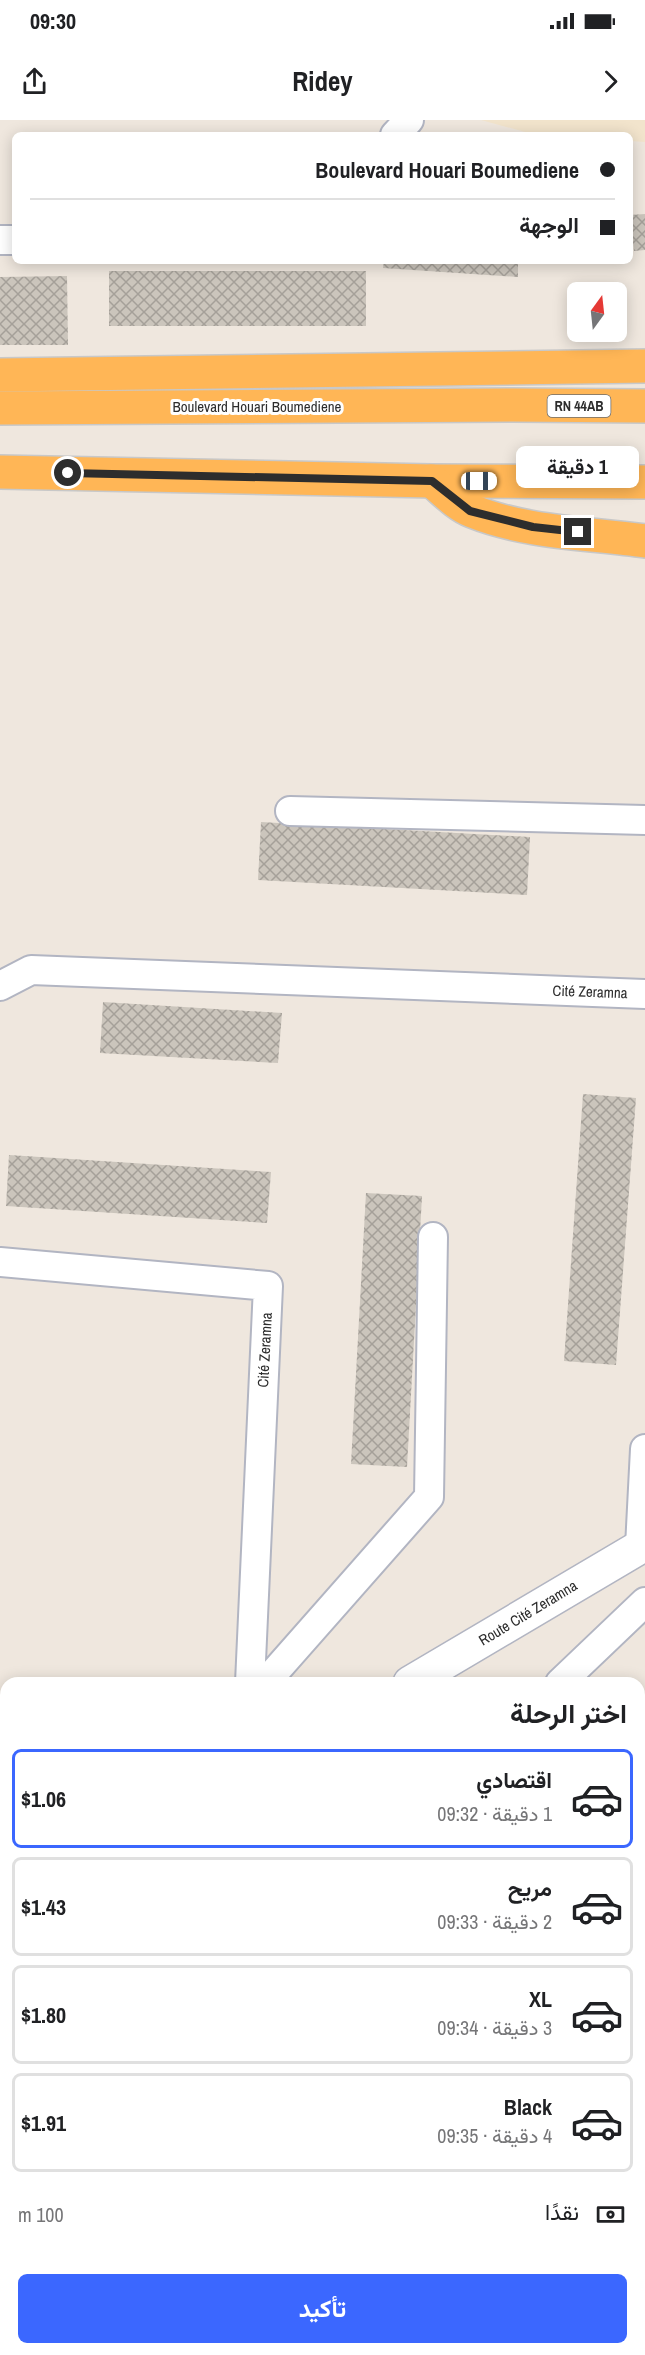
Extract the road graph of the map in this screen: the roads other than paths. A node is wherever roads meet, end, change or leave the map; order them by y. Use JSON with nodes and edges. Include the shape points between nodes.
{"nodes":[{"id":1,"x":409,"y":120,"type":"edge"},
{"id":2,"x":398,"y":132,"type":"edge"},
{"id":3,"x":645,"y":366,"type":"edge"},
{"id":4,"x":0,"y":375,"type":"edge"},
{"id":5,"x":645,"y":406,"type":"edge"},
{"id":6,"x":0,"y":408,"type":"edge"},
{"id":7,"x":0,"y":472,"type":"edge"},
{"id":8,"x":432,"y":481,"type":"junction"},
{"id":9,"x":645,"y":482,"type":"edge"},
{"id":10,"x":645,"y":541,"type":"edge"},
{"id":11,"x":290,"y":812,"type":"dead end"},
{"id":12,"x":645,"y":820,"type":"edge"},
{"id":13,"x":0,"y":986,"type":"edge"},
{"id":14,"x":645,"y":994,"type":"edge"},
{"id":15,"x":433,"y":1237,"type":"dead end"},
{"id":16,"x":0,"y":1262,"type":"edge"},
{"id":17,"x":645,"y":1449,"type":"edge"},
{"id":18,"x":643,"y":1545,"type":"edge"},
{"id":19,"x":645,"y":1602,"type":"edge"},
{"id":20,"x":250,"y":1677,"type":"edge"},
{"id":21,"x":270,"y":1677,"type":"edge"},
{"id":22,"x":420,"y":1677,"type":"edge"},
{"id":23,"x":566,"y":1677,"type":"edge"}],
"edges":[{"from":1,"to":2,"type":"street"},
{"from":3,"to":4,"type":"highway"},
{"from":5,"to":6,"type":"highway","name":"Boulevard Houari Boumediene","number":"RN 44AB"},
{"from":7,"to":8,"type":"highway"},
{"from":8,"to":9,"type":"highway"},
{"from":8,"to":10,"type":"highway","via":[[470,511],[533,527]]},
{"from":11,"to":12,"type":"street"},
{"from":13,"to":14,"type":"street","name":"Cité Zeramna","via":[[31,970]]},
{"from":15,"to":21,"type":"street","via":[[429,1497]]},
{"from":16,"to":20,"type":"street","name":"Cité Zeramna","via":[[268,1286]]},
{"from":17,"to":18,"type":"street"},
{"from":18,"to":22,"type":"street","name":"Route Cité Zeramna"},
{"from":19,"to":23,"type":"street"}]}
